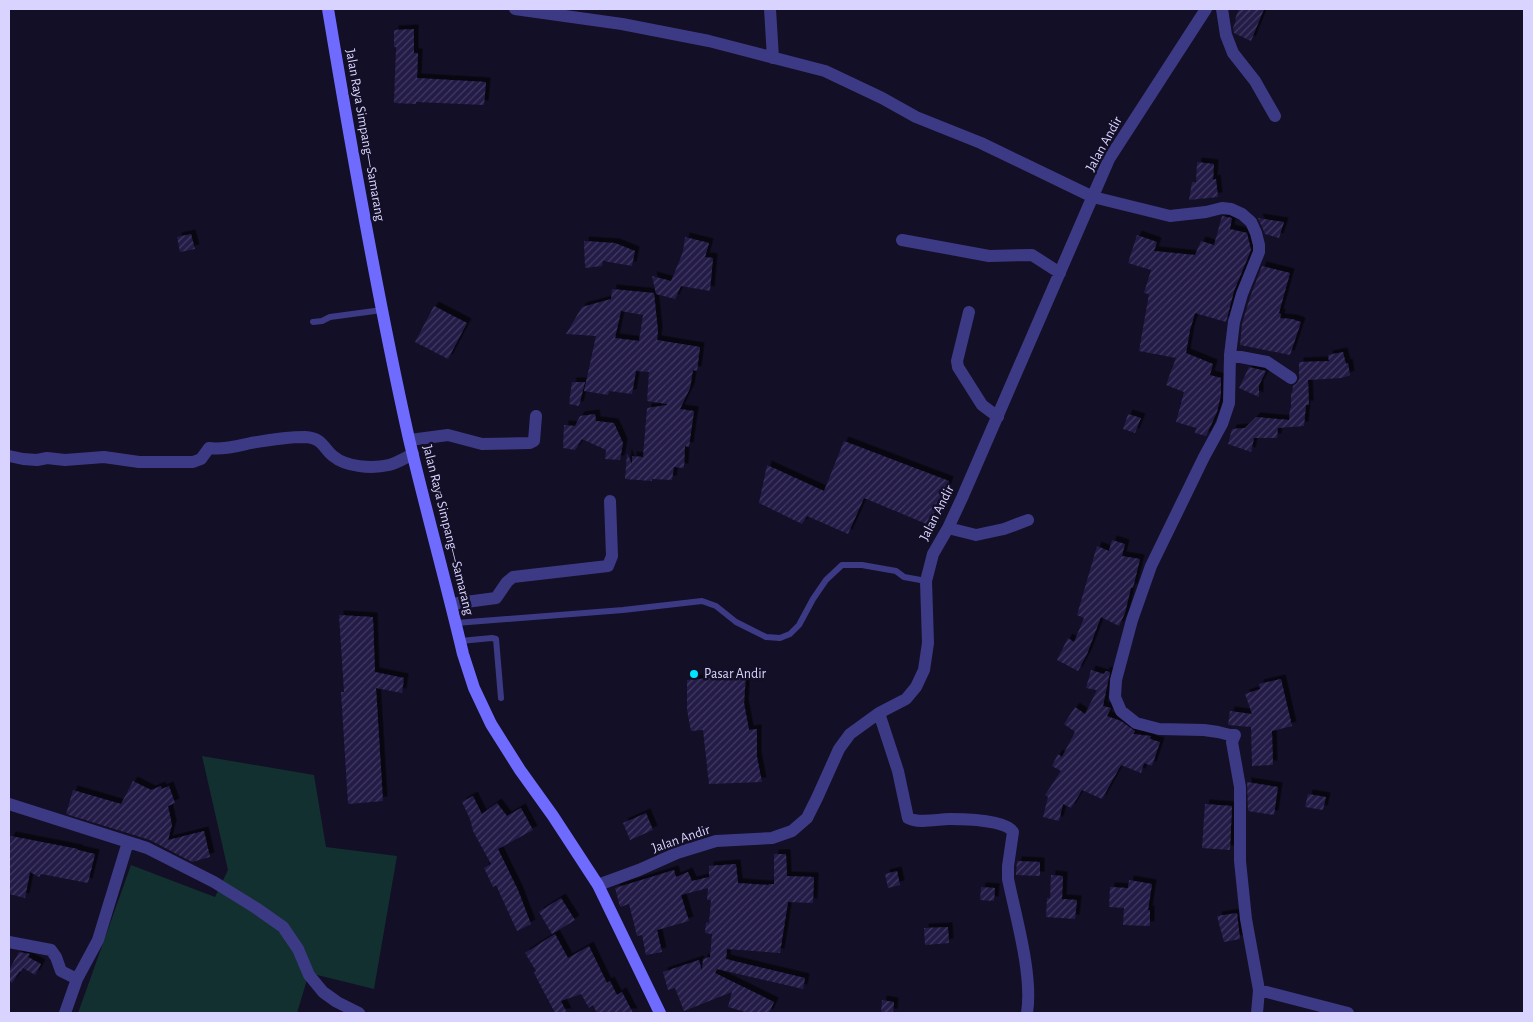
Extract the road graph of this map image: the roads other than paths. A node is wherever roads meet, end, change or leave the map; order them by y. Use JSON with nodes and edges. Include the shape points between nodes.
{"nodes":[{"id":1,"x":328,"y":9,"type":"edge"},
{"id":2,"x":515,"y":9,"type":"edge"},
{"id":3,"x":770,"y":9,"type":"edge"},
{"id":4,"x":1206,"y":9,"type":"edge"},
{"id":5,"x":1222,"y":9,"type":"edge"},
{"id":6,"x":559,"y":12,"type":"edge"},
{"id":7,"x":773,"y":58,"type":"junction"},
{"id":8,"x":1275,"y":116,"type":"dead end"},
{"id":9,"x":1093,"y":198,"type":"junction"},
{"id":10,"x":902,"y":240,"type":"dead end"},
{"id":11,"x":1060,"y":273,"type":"junction"},
{"id":12,"x":382,"y":310,"type":"junction"},
{"id":13,"x":969,"y":312,"type":"dead end"},
{"id":14,"x":313,"y":322,"type":"dead end"},
{"id":15,"x":1230,"y":355,"type":"junction"},
{"id":16,"x":1291,"y":378,"type":"dead end"},
{"id":17,"x":536,"y":416,"type":"dead end"},
{"id":18,"x":998,"y":417,"type":"junction"},
{"id":19,"x":410,"y":440,"type":"junction"},
{"id":20,"x":413,"y":454,"type":"junction"},
{"id":21,"x":9,"y":456,"type":"edge"},
{"id":22,"x":610,"y":501,"type":"dead end"},
{"id":23,"x":1028,"y":520,"type":"dead end"},
{"id":24,"x":948,"y":528,"type":"junction"},
{"id":25,"x":926,"y":581,"type":"junction"},
{"id":26,"x":451,"y":604,"type":"junction"},
{"id":27,"x":456,"y":623,"type":"junction"},
{"id":28,"x":460,"y":641,"type":"junction"},
{"id":29,"x":501,"y":698,"type":"dead end"},
{"id":30,"x":879,"y":713,"type":"junction"},
{"id":31,"x":9,"y":804,"type":"edge"},
{"id":32,"x":128,"y":842,"type":"junction"},
{"id":33,"x":598,"y":885,"type":"junction"},
{"id":34,"x":9,"y":942,"type":"edge"},
{"id":35,"x":77,"y":979,"type":"junction"},
{"id":36,"x":1259,"y":990,"type":"junction"},
{"id":37,"x":65,"y":1013,"type":"edge"},
{"id":38,"x":359,"y":1013,"type":"edge"},
{"id":39,"x":660,"y":1013,"type":"edge"},
{"id":40,"x":1027,"y":1013,"type":"edge"},
{"id":41,"x":1257,"y":1013,"type":"edge"},
{"id":42,"x":1348,"y":1013,"type":"edge"}],
"edges":[{"from":1,"to":12,"type":"main road","name":"Jalan Raya Simpang—Samarang"},
{"from":2,"to":6,"type":"street"},
{"from":3,"to":7,"type":"street"},
{"from":4,"to":9,"type":"street","name":"Jalan Andir","via":[[1110,159]]},
{"from":5,"to":8,"type":"street","via":[[1233,53],[1255,81]]},
{"from":6,"to":7,"type":"street","via":[[709,41]]},
{"from":7,"to":9,"type":"street","via":[[825,71],[916,117],[981,143]]},
{"from":9,"to":11,"type":"street","name":"Jalan Andir"},
{"from":9,"to":15,"type":"street","via":[[1170,216],[1231,209],[1251,222],[1260,245],[1259,252],[1234,322]]},
{"from":10,"to":11,"type":"street","via":[[989,256],[1032,255]]},
{"from":11,"to":18,"type":"street","name":"Jalan Andir"},
{"from":12,"to":14,"type":"lane"},
{"from":12,"to":19,"type":"main road","name":"Jalan Raya Simpang—Samarang"},
{"from":13,"to":18,"type":"street","via":[[958,367],[982,405]]},
{"from":15,"to":16,"type":"street","via":[[1267,362]]},
{"from":15,"to":36,"type":"street","via":[[1229,403],[1222,424],[1151,566],[1132,620],[1116,680],[1115,697],[1121,711],[1136,723],[1159,730],[1204,730],[1235,735],[1232,742],[1240,787],[1240,861],[1246,919]]},
{"from":17,"to":19,"type":"street","via":[[534,441],[530,443],[482,444],[448,435]]},
{"from":18,"to":24,"type":"street","name":"Jalan Andir"},
{"from":19,"to":20,"type":"main road","name":"Jalan Raya Simpang—Samarang"},
{"from":20,"to":21,"type":"street","via":[[388,465],[365,466],[341,461],[331,455],[325,445],[304,437],[209,448],[201,459],[193,462],[139,462],[104,457],[23,460]]},
{"from":20,"to":26,"type":"main road","name":"Jalan Raya Simpang—Samarang"},
{"from":22,"to":26,"type":"street","via":[[612,556],[608,566],[513,577],[496,598]]},
{"from":23,"to":24,"type":"street","via":[[976,535]]},
{"from":24,"to":25,"type":"street","name":"Jalan Andir","via":[[933,554]]},
{"from":25,"to":27,"type":"lane","via":[[904,577],[896,571],[842,565],[826,580],[800,625],[780,638],[766,637],[736,622],[716,606],[702,601]]},
{"from":25,"to":30,"type":"street","name":"Jalan Andir","via":[[928,644],[924,670],[916,688],[906,699]]},
{"from":26,"to":27,"type":"main road","name":"Jalan Raya Simpang—Samarang"},
{"from":27,"to":28,"type":"main road","name":"Jalan Raya Simpang—Samarang"},
{"from":28,"to":29,"type":"lane","via":[[496,639]]},
{"from":28,"to":33,"type":"main road","name":"Jalan Raya Simpang—Samarang","via":[[474,688],[491,724]]},
{"from":30,"to":33,"type":"street","name":"Jalan Andir","via":[[850,734],[839,750],[807,818],[792,830],[772,838],[716,841]]},
{"from":30,"to":40,"type":"street","via":[[898,771],[908,818],[998,823],[1013,832],[1008,879],[1026,975]]},
{"from":31,"to":32,"type":"street"},
{"from":32,"to":35,"type":"street","via":[[98,940]]},
{"from":32,"to":38,"type":"street","via":[[147,848],[214,882],[284,927],[309,975],[323,992]]},
{"from":33,"to":39,"type":"main road","name":"Jalan Raya Simpang—Samarang"},
{"from":34,"to":35,"type":"street","via":[[50,950],[60,971]]},
{"from":35,"to":37,"type":"street"},
{"from":36,"to":41,"type":"street"},
{"from":36,"to":42,"type":"street"}]}
